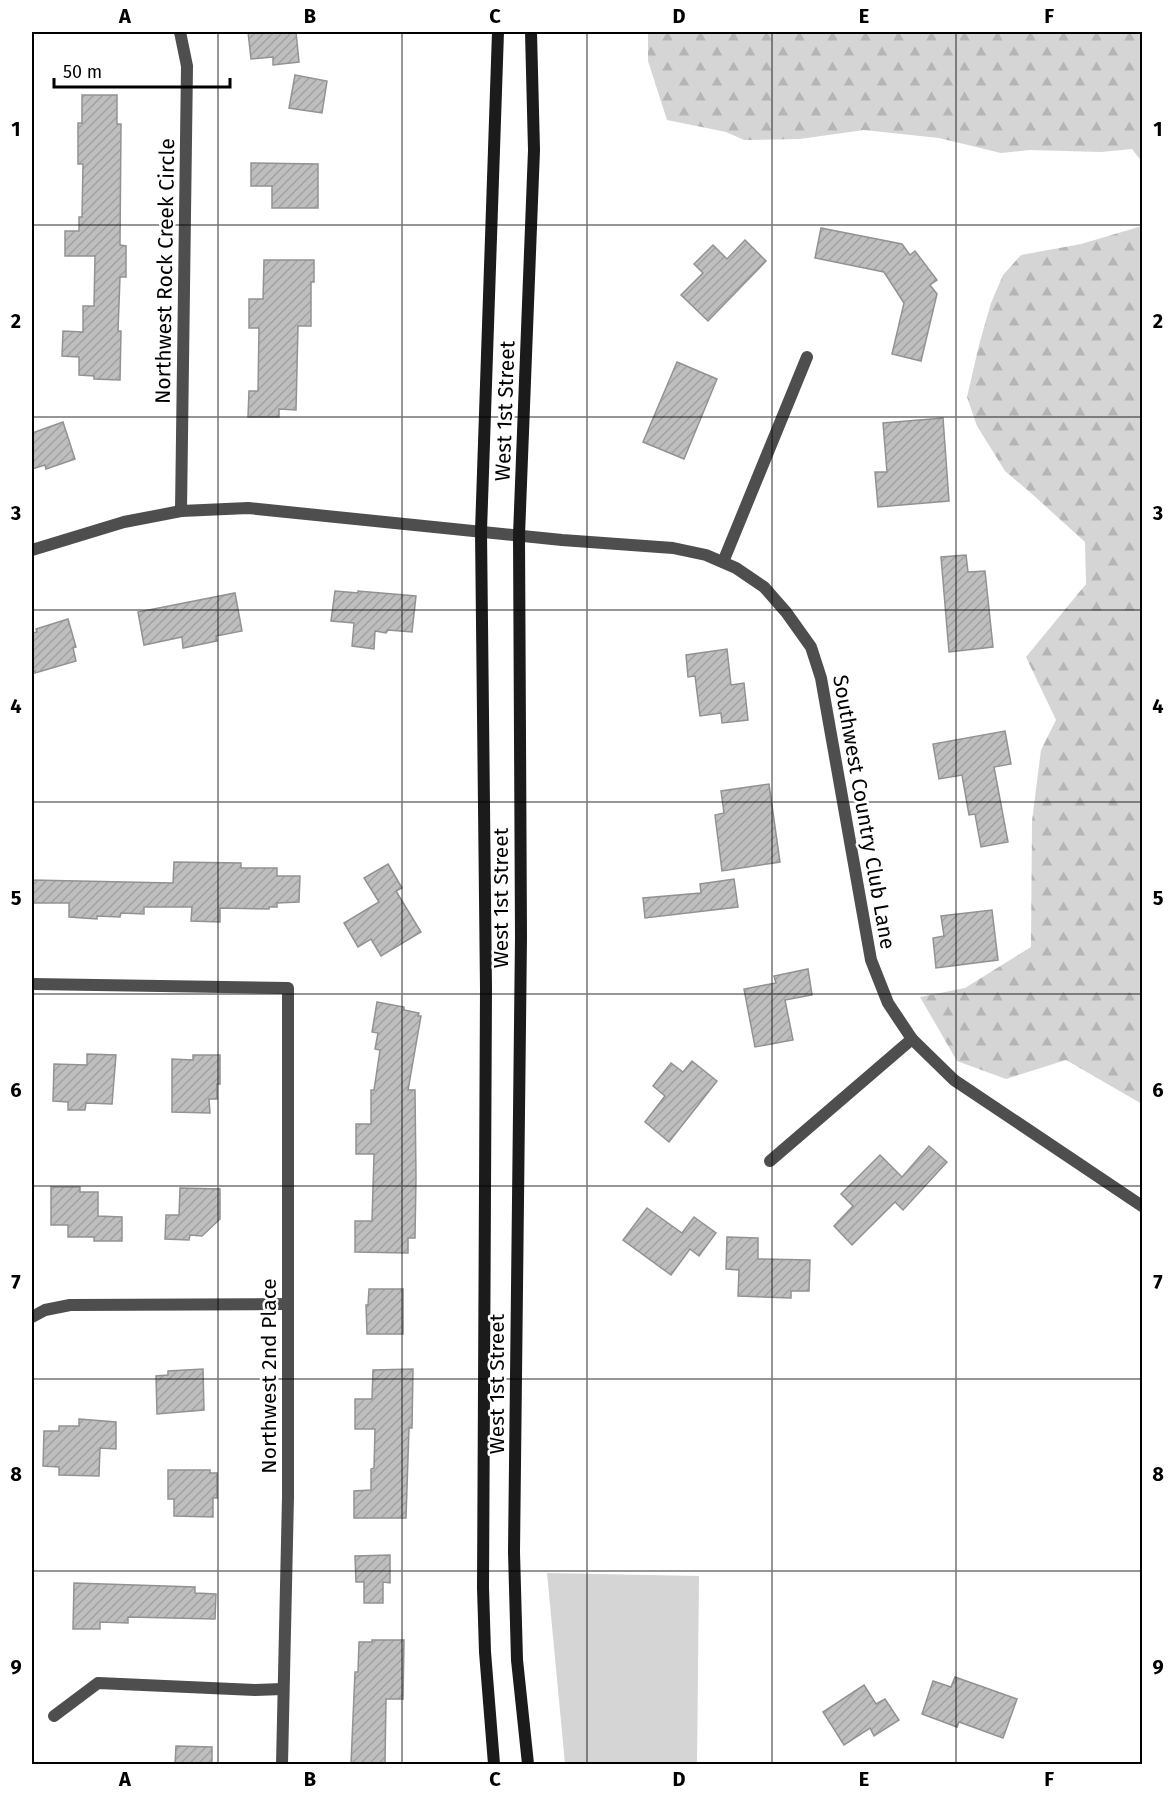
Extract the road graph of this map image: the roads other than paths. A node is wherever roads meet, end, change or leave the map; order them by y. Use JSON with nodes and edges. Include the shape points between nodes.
{"nodes":[{"id":1,"x":180,"y":32,"type":"edge"},
{"id":2,"x":498,"y":32,"type":"edge"},
{"id":3,"x":531,"y":32,"type":"edge"},
{"id":4,"x":807,"y":357,"type":"dead end"},
{"id":5,"x":182,"y":511,"type":"junction"},
{"id":6,"x":481,"y":531,"type":"junction"},
{"id":7,"x":519,"y":535,"type":"junction"},
{"id":8,"x":32,"y":550,"type":"edge"},
{"id":9,"x":723,"y":562,"type":"junction"},
{"id":10,"x":32,"y":984,"type":"edge"},
{"id":11,"x":912,"y":1039,"type":"junction"},
{"id":12,"x":770,"y":1161,"type":"dead end"},
{"id":13,"x":1143,"y":1206,"type":"edge"},
{"id":14,"x":288,"y":1304,"type":"junction"},
{"id":15,"x":32,"y":1317,"type":"edge"},
{"id":16,"x":283,"y":1689,"type":"junction"},
{"id":17,"x":54,"y":1716,"type":"dead end"},
{"id":18,"x":282,"y":1764,"type":"edge"},
{"id":19,"x":494,"y":1764,"type":"edge"},
{"id":20,"x":528,"y":1764,"type":"edge"}],
"edges":[{"from":1,"to":5,"type":"street","name":"Northwest Rock Creek Circle","via":[[187,66]]},
{"from":2,"to":6,"type":"main road","name":"West 1st Street"},
{"from":3,"to":7,"type":"main road","name":"West 1st Street","via":[[534,150]]},
{"from":4,"to":9,"type":"street"},
{"from":5,"to":6,"type":"street","name":"Southwest Country Club Lane","via":[[248,508]]},
{"from":5,"to":8,"type":"street","name":"Southwest Country Club Lane","via":[[124,522]]},
{"from":6,"to":7,"type":"street","name":"Southwest Country Club Lane"},
{"from":6,"to":19,"type":"main road","name":"West 1st Street","via":[[486,989],[483,1588]]},
{"from":7,"to":9,"type":"street","name":"Southwest Country Club Lane","via":[[673,548]]},
{"from":7,"to":20,"type":"main road","name":"West 1st Street","via":[[521,937],[514,1552],[518,1660]]},
{"from":9,"to":11,"type":"street","name":"Southwest Country Club Lane","via":[[764,587],[811,647],[820,678],[871,960],[888,1004]]},
{"from":10,"to":14,"type":"street","name":"Northwest 2nd Place","via":[[288,988]]},
{"from":11,"to":12,"type":"street"},
{"from":11,"to":13,"type":"street","name":"Southwest Country Club Lane","via":[[954,1080]]},
{"from":14,"to":15,"type":"street","via":[[70,1305]]},
{"from":14,"to":16,"type":"street","name":"Northwest 2nd Place"},
{"from":16,"to":17,"type":"street","via":[[98,1683]]},
{"from":16,"to":18,"type":"street","name":"Northwest 2nd Place"}]}
